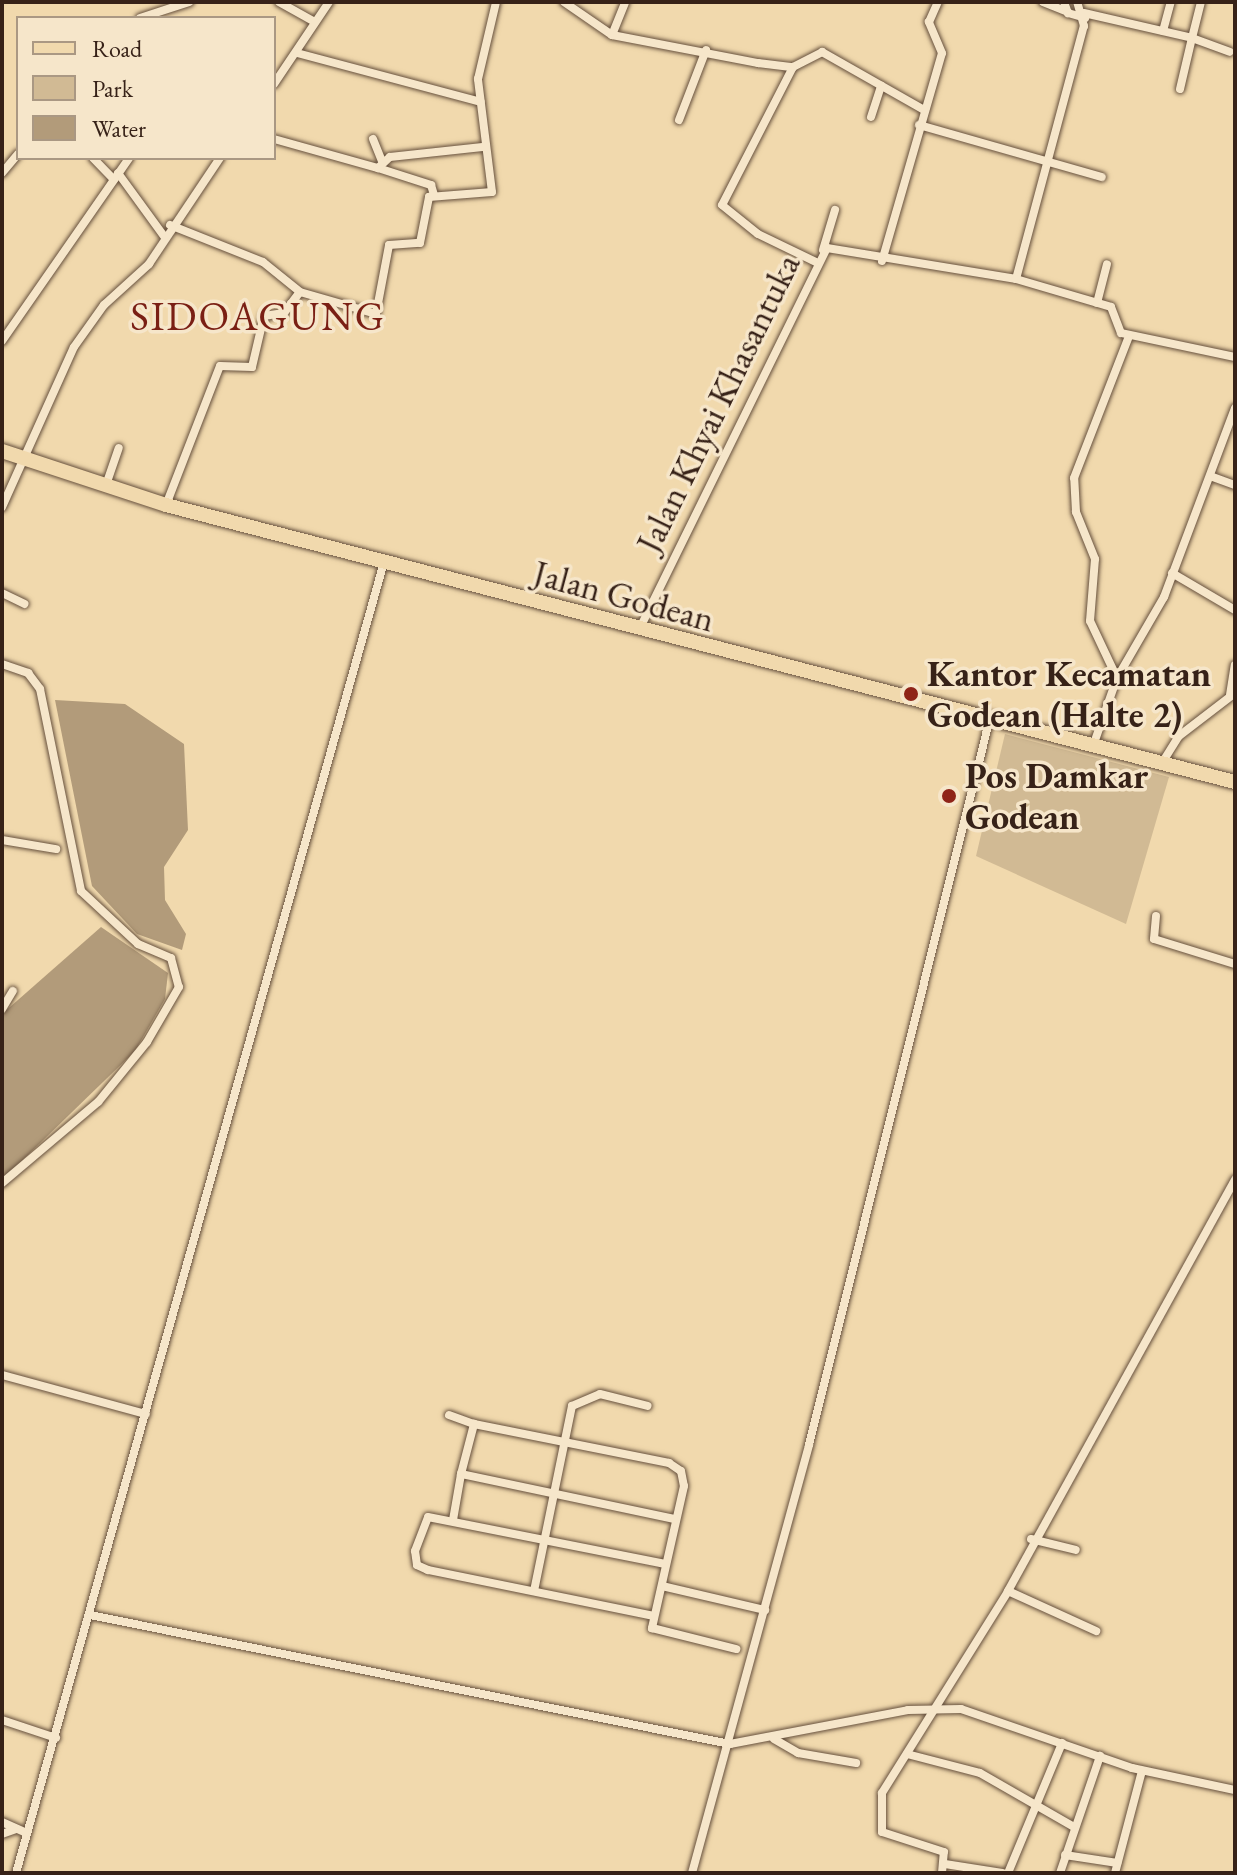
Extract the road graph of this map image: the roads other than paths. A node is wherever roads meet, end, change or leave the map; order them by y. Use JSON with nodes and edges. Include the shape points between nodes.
{"nodes":[{"id":1,"x":189,"y":2,"type":"edge"},
{"id":2,"x":279,"y":2,"type":"edge"},
{"id":3,"x":329,"y":2,"type":"edge"},
{"id":4,"x":496,"y":2,"type":"edge"},
{"id":5,"x":564,"y":2,"type":"edge"},
{"id":6,"x":625,"y":2,"type":"edge"},
{"id":7,"x":938,"y":2,"type":"edge"},
{"id":8,"x":1043,"y":2,"type":"edge"},
{"id":9,"x":1064,"y":2,"type":"edge"},
{"id":10,"x":1077,"y":2,"type":"edge"},
{"id":11,"x":1171,"y":2,"type":"edge"},
{"id":12,"x":1201,"y":2,"type":"edge"},
{"id":13,"x":1068,"y":13,"type":"junction"},
{"id":14,"x":146,"y":16,"type":"edge"},
{"id":15,"x":1085,"y":16,"type":"junction"},
{"id":16,"x":315,"y":22,"type":"junction"},
{"id":17,"x":1163,"y":31,"type":"junction"},
{"id":18,"x":612,"y":35,"type":"junction"},
{"id":19,"x":1192,"y":38,"type":"junction"},
{"id":20,"x":706,"y":50,"type":"junction"},
{"id":21,"x":1230,"y":52,"type":"dead end"},
{"id":22,"x":297,"y":53,"type":"junction"},
{"id":23,"x":793,"y":67,"type":"junction"},
{"id":24,"x":276,"y":81,"type":"edge"},
{"id":25,"x":881,"y":86,"type":"junction"},
{"id":26,"x":1180,"y":89,"type":"dead end"},
{"id":27,"x":481,"y":102,"type":"junction"},
{"id":28,"x":924,"y":110,"type":"junction"},
{"id":29,"x":871,"y":117,"type":"dead end"},
{"id":30,"x":679,"y":120,"type":"dead end"},
{"id":31,"x":919,"y":125,"type":"junction"},
{"id":32,"x":276,"y":139,"type":"edge"},
{"id":33,"x":373,"y":139,"type":"dead end"},
{"id":34,"x":482,"y":147,"type":"junction"},
{"id":35,"x":16,"y":156,"type":"edge"},
{"id":36,"x":96,"y":160,"type":"edge"},
{"id":37,"x":128,"y":160,"type":"edge"},
{"id":38,"x":219,"y":160,"type":"edge"},
{"id":39,"x":380,"y":164,"type":"junction"},
{"id":40,"x":1045,"y":165,"type":"junction"},
{"id":41,"x":2,"y":173,"type":"edge"},
{"id":42,"x":116,"y":176,"type":"junction"},
{"id":43,"x":1102,"y":177,"type":"dead end"},
{"id":44,"x":434,"y":195,"type":"junction"},
{"id":45,"x":835,"y":210,"type":"dead end"},
{"id":46,"x":170,"y":225,"type":"junction"},
{"id":47,"x":164,"y":236,"type":"junction"},
{"id":48,"x":823,"y":250,"type":"junction"},
{"id":49,"x":882,"y":261,"type":"junction"},
{"id":50,"x":816,"y":262,"type":"junction"},
{"id":51,"x":1107,"y":264,"type":"dead end"},
{"id":52,"x":1016,"y":279,"type":"junction"},
{"id":53,"x":300,"y":292,"type":"junction"},
{"id":54,"x":1097,"y":303,"type":"junction"},
{"id":55,"x":1129,"y":336,"type":"junction"},
{"id":56,"x":2,"y":341,"type":"edge"},
{"id":57,"x":1235,"y":357,"type":"edge"},
{"id":58,"x":1235,"y":408,"type":"edge"},
{"id":59,"x":119,"y":448,"type":"dead end"},
{"id":60,"x":2,"y":451,"type":"edge"},
{"id":61,"x":25,"y":457,"type":"junction"},
{"id":62,"x":1210,"y":476,"type":"junction"},
{"id":63,"x":106,"y":485,"type":"junction"},
{"id":64,"x":1235,"y":485,"type":"edge"},
{"id":65,"x":166,"y":505,"type":"junction"},
{"id":66,"x":2,"y":507,"type":"edge"},
{"id":67,"x":384,"y":562,"type":"junction"},
{"id":68,"x":1172,"y":573,"type":"junction"},
{"id":69,"x":2,"y":593,"type":"edge"},
{"id":70,"x":25,"y":604,"type":"dead end"},
{"id":71,"x":1235,"y":610,"type":"edge"},
{"id":72,"x":639,"y":631,"type":"junction"},
{"id":73,"x":2,"y":664,"type":"edge"},
{"id":74,"x":1235,"y":665,"type":"edge"},
{"id":75,"x":1117,"y":678,"type":"junction"},
{"id":76,"x":1232,"y":694,"type":"edge"},
{"id":77,"x":989,"y":722,"type":"junction"},
{"id":78,"x":1091,"y":751,"type":"junction"},
{"id":79,"x":1160,"y":766,"type":"junction"},
{"id":80,"x":1235,"y":782,"type":"edge"},
{"id":81,"x":2,"y":840,"type":"edge"},
{"id":82,"x":56,"y":849,"type":"dead end"},
{"id":83,"x":1156,"y":916,"type":"dead end"},
{"id":84,"x":1235,"y":964,"type":"edge"},
{"id":85,"x":13,"y":991,"type":"dead end"},
{"id":86,"x":2,"y":1009,"type":"edge"},
{"id":87,"x":1235,"y":1179,"type":"edge"},
{"id":88,"x":2,"y":1183,"type":"edge"},
{"id":89,"x":2,"y":1375,"type":"edge"},
{"id":90,"x":648,"y":1406,"type":"dead end"},
{"id":91,"x":146,"y":1414,"type":"junction"},
{"id":92,"x":449,"y":1415,"type":"dead end"},
{"id":93,"x":474,"y":1424,"type":"junction"},
{"id":94,"x":568,"y":1445,"type":"junction"},
{"id":95,"x":461,"y":1474,"type":"junction"},
{"id":96,"x":555,"y":1498,"type":"junction"},
{"id":97,"x":675,"y":1519,"type":"junction"},
{"id":98,"x":453,"y":1520,"type":"junction"},
{"id":99,"x":1031,"y":1539,"type":"junction"},
{"id":100,"x":547,"y":1540,"type":"junction"},
{"id":101,"x":1076,"y":1550,"type":"dead end"},
{"id":102,"x":665,"y":1564,"type":"junction"},
{"id":103,"x":662,"y":1586,"type":"junction"},
{"id":104,"x":534,"y":1591,"type":"junction"},
{"id":105,"x":1008,"y":1591,"type":"junction"},
{"id":106,"x":765,"y":1610,"type":"junction"},
{"id":107,"x":90,"y":1615,"type":"junction"},
{"id":108,"x":654,"y":1616,"type":"junction"},
{"id":109,"x":1096,"y":1631,"type":"dead end"},
{"id":110,"x":736,"y":1649,"type":"dead end"},
{"id":111,"x":938,"y":1707,"type":"junction"},
{"id":112,"x":2,"y":1720,"type":"edge"},
{"id":113,"x":56,"y":1738,"type":"junction"},
{"id":114,"x":773,"y":1739,"type":"junction"},
{"id":115,"x":1062,"y":1743,"type":"junction"},
{"id":116,"x":730,"y":1744,"type":"junction"},
{"id":117,"x":907,"y":1754,"type":"junction"},
{"id":118,"x":1100,"y":1756,"type":"junction"},
{"id":119,"x":856,"y":1763,"type":"dead end"},
{"id":120,"x":1142,"y":1771,"type":"junction"},
{"id":121,"x":1235,"y":1790,"type":"edge"},
{"id":122,"x":1032,"y":1809,"type":"junction"},
{"id":123,"x":2,"y":1822,"type":"edge"},
{"id":124,"x":1074,"y":1827,"type":"junction"},
{"id":125,"x":16,"y":1829,"type":"junction"},
{"id":126,"x":27,"y":1833,"type":"junction"},
{"id":127,"x":2,"y":1834,"type":"edge"},
{"id":128,"x":1065,"y":1855,"type":"junction"},
{"id":129,"x":944,"y":1868,"type":"edge"},
{"id":130,"x":1116,"y":1868,"type":"edge"},
{"id":131,"x":16,"y":1873,"type":"edge"},
{"id":132,"x":692,"y":1873,"type":"edge"},
{"id":133,"x":1005,"y":1873,"type":"edge"},
{"id":134,"x":1060,"y":1873,"type":"edge"}],
"edges":[{"from":1,"to":14,"type":"street"},
{"from":2,"to":16,"type":"street"},
{"from":3,"to":16,"type":"street"},
{"from":4,"to":27,"type":"street","via":[[478,79]]},
{"from":5,"to":18,"type":"street"},
{"from":6,"to":18,"type":"street"},
{"from":7,"to":28,"type":"street","via":[[929,22],[942,53]]},
{"from":8,"to":13,"type":"street"},
{"from":9,"to":13,"type":"street"},
{"from":10,"to":15,"type":"street"},
{"from":11,"to":17,"type":"street"},
{"from":12,"to":19,"type":"street"},
{"from":13,"to":15,"type":"street"},
{"from":15,"to":17,"type":"street"},
{"from":15,"to":40,"type":"street"},
{"from":16,"to":22,"type":"street"},
{"from":17,"to":19,"type":"street"},
{"from":18,"to":20,"type":"street"},
{"from":19,"to":21,"type":"street"},
{"from":19,"to":26,"type":"street"},
{"from":20,"to":23,"type":"street"},
{"from":20,"to":30,"type":"street"},
{"from":22,"to":24,"type":"street"},
{"from":22,"to":27,"type":"street"},
{"from":23,"to":25,"type":"street","via":[[822,52]]},
{"from":23,"to":50,"type":"street","via":[[722,205],[758,234]]},
{"from":25,"to":28,"type":"street"},
{"from":25,"to":29,"type":"street"},
{"from":27,"to":34,"type":"street"},
{"from":28,"to":31,"type":"street"},
{"from":31,"to":40,"type":"street"},
{"from":31,"to":49,"type":"street"},
{"from":32,"to":39,"type":"street"},
{"from":33,"to":39,"type":"street"},
{"from":34,"to":39,"type":"street"},
{"from":34,"to":44,"type":"street","via":[[492,188],[487,197]]},
{"from":35,"to":41,"type":"street"},
{"from":36,"to":42,"type":"street"},
{"from":37,"to":42,"type":"street"},
{"from":38,"to":46,"type":"street"},
{"from":39,"to":44,"type":"street","via":[[431,185]]},
{"from":40,"to":43,"type":"street"},
{"from":40,"to":52,"type":"street"},
{"from":42,"to":47,"type":"street"},
{"from":42,"to":56,"type":"street"},
{"from":44,"to":53,"type":"street","via":[[420,243],[389,245],[376,314]]},
{"from":45,"to":48,"type":"street"},
{"from":46,"to":47,"type":"street"},
{"from":46,"to":53,"type":"street","via":[[263,262]]},
{"from":47,"to":61,"type":"street","via":[[74,347]]},
{"from":48,"to":49,"type":"street","name":"Jalan Khyai Khasantuka"},
{"from":48,"to":50,"type":"street","name":"Jalan Khyai Khasantuka"},
{"from":49,"to":52,"type":"street","name":"Jalan Khyai Khasantuka"},
{"from":50,"to":72,"type":"street","name":"Jalan Khyai Khasantuka"},
{"from":51,"to":54,"type":"street"},
{"from":52,"to":54,"type":"street","name":"Jalan Khyai Khasantuka"},
{"from":53,"to":65,"type":"street","via":[[284,313],[264,316],[252,367],[220,366]]},
{"from":54,"to":55,"type":"street","via":[[1112,308],[1118,330]]},
{"from":55,"to":57,"type":"street"},
{"from":55,"to":75,"type":"street","via":[[1074,478],[1076,512],[1095,559],[1090,621]]},
{"from":58,"to":62,"type":"street"},
{"from":59,"to":63,"type":"street"},
{"from":60,"to":61,"type":"main road","name":"Jalan Godean"},
{"from":61,"to":63,"type":"main road","name":"Jalan Godean"},
{"from":61,"to":66,"type":"street"},
{"from":62,"to":64,"type":"street"},
{"from":62,"to":68,"type":"street"},
{"from":63,"to":65,"type":"main road","name":"Jalan Godean"},
{"from":65,"to":67,"type":"main road","name":"Jalan Godean"},
{"from":67,"to":72,"type":"main road","name":"Jalan Godean"},
{"from":67,"to":91,"type":"street"},
{"from":68,"to":71,"type":"street"},
{"from":68,"to":75,"type":"street"},
{"from":69,"to":70,"type":"street"},
{"from":72,"to":77,"type":"main road","name":"Jalan Godean"},
{"from":73,"to":88,"type":"street","via":[[28,673],[40,689],[81,891],[138,944],[171,958],[179,987],[98,1102]]},
{"from":74,"to":76,"type":"street"},
{"from":75,"to":78,"type":"street"},
{"from":76,"to":79,"type":"street","via":[[1179,736]]},
{"from":77,"to":78,"type":"main road","name":"Jalan Godean"},
{"from":77,"to":106,"type":"street"},
{"from":78,"to":79,"type":"main road","name":"Jalan Godean"},
{"from":79,"to":80,"type":"main road","name":"Jalan Godean"},
{"from":81,"to":82,"type":"street"},
{"from":83,"to":84,"type":"street","via":[[1154,939]]},
{"from":85,"to":86,"type":"street"},
{"from":87,"to":99,"type":"street"},
{"from":89,"to":91,"type":"street"},
{"from":90,"to":94,"type":"street","via":[[600,1394],[580,1398]]},
{"from":91,"to":107,"type":"street"},
{"from":92,"to":93,"type":"street"},
{"from":93,"to":94,"type":"street"},
{"from":93,"to":95,"type":"street"},
{"from":94,"to":96,"type":"street"},
{"from":94,"to":97,"type":"street","via":[[681,1471]]},
{"from":95,"to":96,"type":"street"},
{"from":95,"to":98,"type":"street"},
{"from":96,"to":97,"type":"street"},
{"from":96,"to":100,"type":"street"},
{"from":97,"to":102,"type":"street"},
{"from":98,"to":100,"type":"street"},
{"from":98,"to":104,"type":"street","via":[[428,1517],[415,1551],[417,1565]]},
{"from":99,"to":101,"type":"street"},
{"from":99,"to":105,"type":"street"},
{"from":100,"to":102,"type":"street"},
{"from":100,"to":104,"type":"street"},
{"from":102,"to":103,"type":"street"},
{"from":103,"to":106,"type":"street"},
{"from":103,"to":108,"type":"street"},
{"from":104,"to":108,"type":"street"},
{"from":105,"to":109,"type":"street"},
{"from":105,"to":111,"type":"street"},
{"from":106,"to":116,"type":"street"},
{"from":107,"to":113,"type":"street"},
{"from":107,"to":116,"type":"street"},
{"from":108,"to":110,"type":"street","via":[[652,1628]]},
{"from":111,"to":114,"type":"street"},
{"from":111,"to":115,"type":"street"},
{"from":111,"to":117,"type":"street"},
{"from":112,"to":113,"type":"street"},
{"from":113,"to":126,"type":"street"},
{"from":114,"to":116,"type":"street"},
{"from":114,"to":119,"type":"street","via":[[798,1753]]},
{"from":115,"to":118,"type":"street"},
{"from":115,"to":122,"type":"street"},
{"from":116,"to":132,"type":"street"},
{"from":117,"to":122,"type":"street","via":[[980,1773]]},
{"from":117,"to":129,"type":"street","via":[[882,1793],[882,1832],[944,1852]]},
{"from":118,"to":120,"type":"street"},
{"from":118,"to":124,"type":"street"},
{"from":120,"to":121,"type":"street"},
{"from":120,"to":130,"type":"street"},
{"from":122,"to":124,"type":"street"},
{"from":122,"to":133,"type":"street"},
{"from":123,"to":125,"type":"street"},
{"from":124,"to":128,"type":"street"},
{"from":125,"to":126,"type":"street"},
{"from":125,"to":127,"type":"street"},
{"from":126,"to":131,"type":"street"},
{"from":128,"to":130,"type":"street"},
{"from":128,"to":134,"type":"street"},
{"from":129,"to":133,"type":"street"}]}
